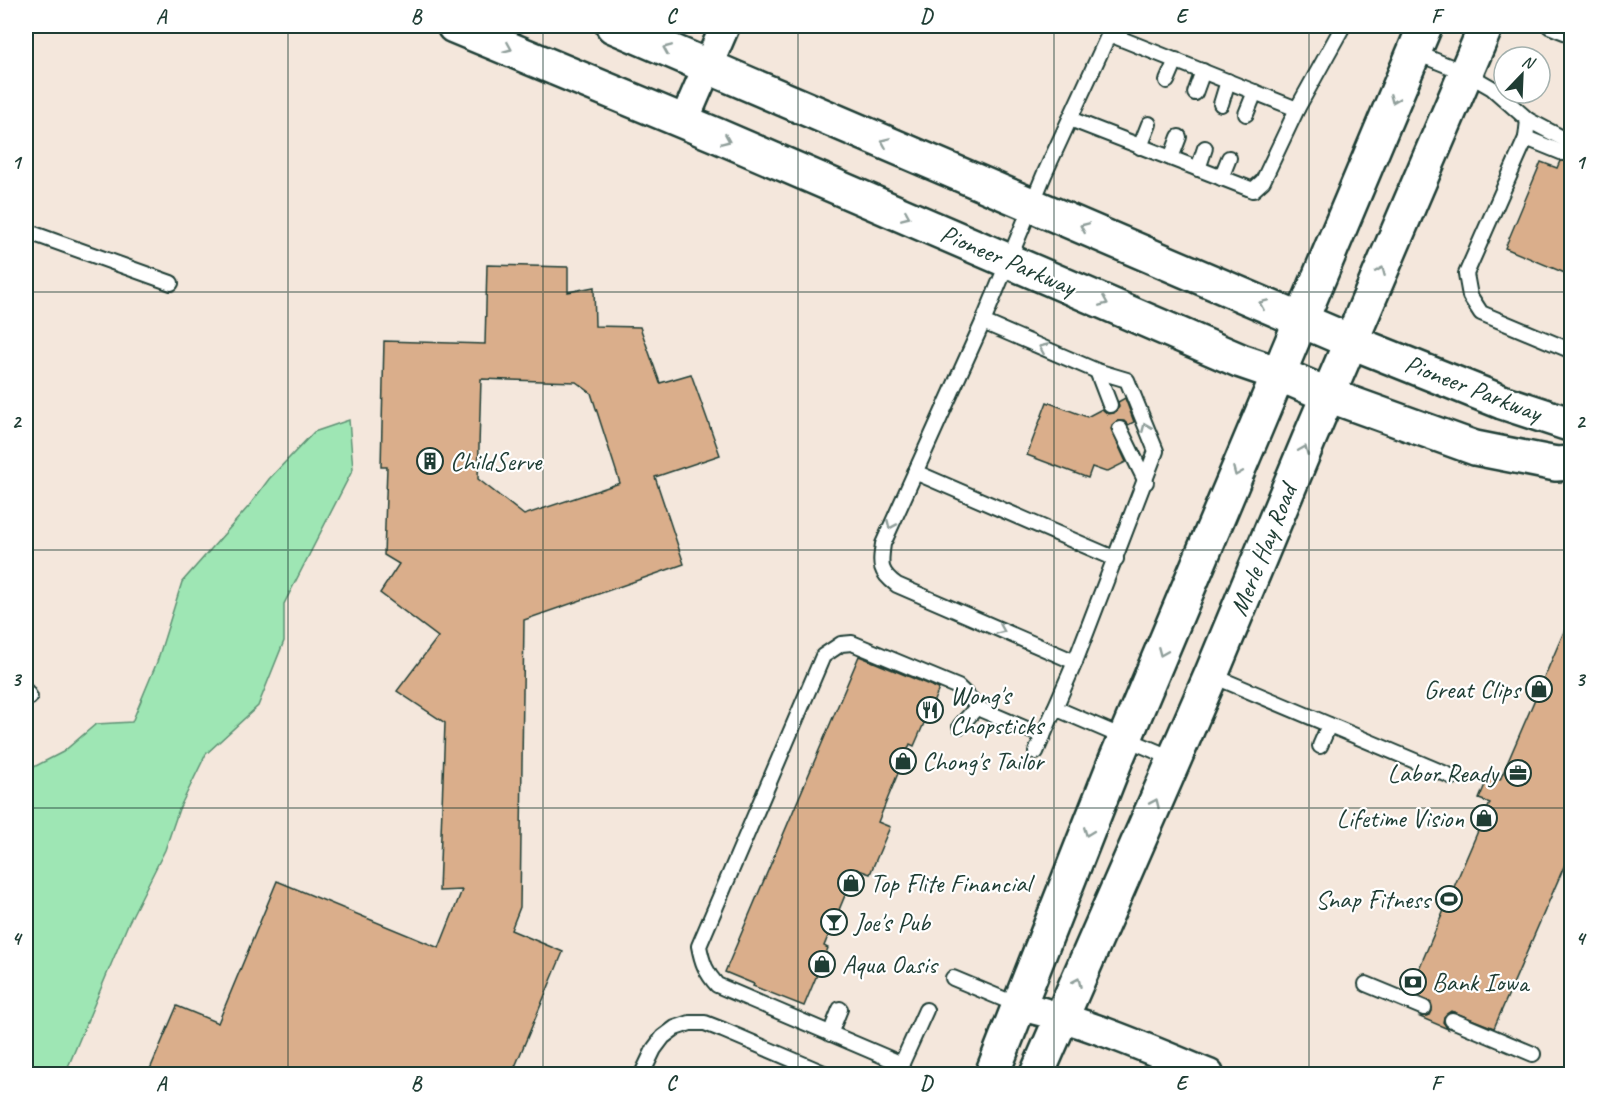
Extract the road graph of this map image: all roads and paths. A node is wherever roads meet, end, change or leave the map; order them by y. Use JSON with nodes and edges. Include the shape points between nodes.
{"nodes":[{"id":1,"x":454,"y":26,"type":"edge"},
{"id":2,"x":613,"y":26,"type":"edge"},
{"id":3,"x":724,"y":26,"type":"edge"},
{"id":4,"x":1344,"y":26,"type":"edge"},
{"id":5,"x":1486,"y":26,"type":"edge"},
{"id":6,"x":1549,"y":26,"type":"edge"},
{"id":7,"x":1111,"y":30,"type":"edge"},
{"id":8,"x":1572,"y":35,"type":"edge"},
{"id":9,"x":1420,"y":39,"type":"edge"},
{"id":10,"x":1176,"y":60,"type":"junction"},
{"id":11,"x":707,"y":66,"type":"junction"},
{"id":12,"x":1203,"y":71,"type":"junction"},
{"id":13,"x":1466,"y":73,"type":"junction"},
{"id":14,"x":1167,"y":81,"type":"dead end"},
{"id":15,"x":1228,"y":81,"type":"junction"},
{"id":16,"x":1255,"y":92,"type":"junction"},
{"id":17,"x":1195,"y":93,"type":"dead end"},
{"id":18,"x":1221,"y":104,"type":"dead end"},
{"id":19,"x":1297,"y":109,"type":"junction"},
{"id":20,"x":1246,"y":114,"type":"dead end"},
{"id":21,"x":1070,"y":119,"type":"junction"},
{"id":22,"x":1528,"y":120,"type":"junction"},
{"id":23,"x":684,"y":122,"type":"junction"},
{"id":24,"x":1149,"y":124,"type":"dead end"},
{"id":25,"x":1179,"y":137,"type":"dead end"},
{"id":26,"x":1526,"y":138,"type":"junction"},
{"id":27,"x":1140,"y":147,"type":"junction"},
{"id":28,"x":1205,"y":148,"type":"dead end"},
{"id":29,"x":1171,"y":158,"type":"junction"},
{"id":30,"x":1229,"y":158,"type":"dead end"},
{"id":31,"x":1198,"y":169,"type":"junction"},
{"id":32,"x":1221,"y":178,"type":"junction"},
{"id":33,"x":1032,"y":205,"type":"junction"},
{"id":34,"x":26,"y":231,"type":"edge"},
{"id":35,"x":1008,"y":260,"type":"junction"},
{"id":36,"x":171,"y":283,"type":"dead end"},
{"id":37,"x":1301,"y":320,"type":"junction"},
{"id":38,"x":983,"y":322,"type":"junction"},
{"id":39,"x":1352,"y":342,"type":"junction"},
{"id":40,"x":1572,"y":351,"type":"edge"},
{"id":41,"x":1097,"y":371,"type":"junction"},
{"id":42,"x":1279,"y":374,"type":"junction"},
{"id":43,"x":1328,"y":395,"type":"junction"},
{"id":44,"x":1110,"y":405,"type":"dead end"},
{"id":45,"x":1572,"y":425,"type":"edge"},
{"id":46,"x":1120,"y":429,"type":"dead end"},
{"id":47,"x":1572,"y":463,"type":"edge"},
{"id":48,"x":915,"y":471,"type":"junction"},
{"id":49,"x":1146,"y":482,"type":"junction"},
{"id":50,"x":1116,"y":559,"type":"junction"},
{"id":51,"x":1075,"y":662,"type":"junction"},
{"id":52,"x":1211,"y":675,"type":"junction"},
{"id":53,"x":978,"y":706,"type":"junction"},
{"id":54,"x":1055,"y":708,"type":"junction"},
{"id":55,"x":1329,"y":725,"type":"junction"},
{"id":56,"x":960,"y":726,"type":"dead end"},
{"id":57,"x":1043,"y":736,"type":"junction"},
{"id":58,"x":1125,"y":739,"type":"junction"},
{"id":59,"x":1320,"y":746,"type":"dead end"},
{"id":60,"x":1036,"y":752,"type":"dead end"},
{"id":61,"x":1174,"y":759,"type":"junction"},
{"id":62,"x":1453,"y":777,"type":"dead end"},
{"id":63,"x":953,"y":978,"type":"dead end"},
{"id":64,"x":1366,"y":984,"type":"dead end"},
{"id":65,"x":1020,"y":1006,"type":"junction"},
{"id":66,"x":1424,"y":1008,"type":"dead end"},
{"id":67,"x":840,"y":1009,"type":"dead end"},
{"id":68,"x":926,"y":1010,"type":"dead end"},
{"id":69,"x":1062,"y":1016,"type":"junction"},
{"id":70,"x":1452,"y":1020,"type":"dead end"},
{"id":71,"x":830,"y":1034,"type":"junction"},
{"id":72,"x":1533,"y":1054,"type":"dead end"},
{"id":73,"x":899,"y":1069,"type":"edge"},
{"id":74,"x":642,"y":1074,"type":"edge"},
{"id":75,"x":826,"y":1074,"type":"edge"},
{"id":76,"x":992,"y":1074,"type":"edge"},
{"id":77,"x":1037,"y":1074,"type":"edge"},
{"id":78,"x":1209,"y":1074,"type":"edge"}],
"edges":[{"from":1,"to":23,"type":"main road","name":"Pioneer Parkway","one_way":true},
{"from":11,"to":2,"type":"main road","name":"Pioneer Parkway","one_way":true},
{"from":3,"to":11,"type":"street"},
{"from":4,"to":19,"type":"lane"},
{"from":5,"to":13,"type":"main road","name":"Merle Hay Road"},
{"from":6,"to":8,"type":"lane"},
{"from":7,"to":10,"type":"lane"},
{"from":7,"to":21,"type":"lane"},
{"from":9,"to":13,"type":"lane"},
{"from":9,"to":37,"type":"main road","name":"Merle Hay Road","one_way":true},
{"from":10,"to":12,"type":"lane"},
{"from":10,"to":14,"type":"lane"},
{"from":11,"to":23,"type":"street"},
{"from":33,"to":11,"type":"main road","name":"Pioneer Parkway","one_way":true},
{"from":12,"to":15,"type":"lane"},
{"from":12,"to":17,"type":"lane"},
{"from":13,"to":22,"type":"lane","via":[[1492,88]]},
{"from":39,"to":13,"type":"main road","name":"Merle Hay Road","one_way":true},
{"from":15,"to":16,"type":"lane"},
{"from":15,"to":18,"type":"lane"},
{"from":16,"to":19,"type":"lane"},
{"from":16,"to":20,"type":"lane"},
{"from":19,"to":32,"type":"lane","via":[[1263,181],[1253,190]]},
{"from":21,"to":27,"type":"lane"},
{"from":21,"to":33,"type":"lane"},
{"from":22,"to":26,"type":"lane"},
{"from":22,"to":26,"type":"lane","via":[[1566,147]]},
{"from":23,"to":35,"type":"main road","name":"Pioneer Parkway","one_way":true},
{"from":24,"to":27,"type":"lane"},
{"from":25,"to":29,"type":"lane"},
{"from":26,"to":40,"type":"lane","via":[[1466,274],[1470,296],[1481,313]]},
{"from":27,"to":29,"type":"lane"},
{"from":28,"to":31,"type":"lane"},
{"from":29,"to":31,"type":"lane"},
{"from":30,"to":32,"type":"lane"},
{"from":31,"to":32,"type":"lane"},
{"from":33,"to":35,"type":"lane"},
{"from":37,"to":33,"type":"main road","name":"Pioneer Parkway","one_way":true},
{"from":34,"to":36,"type":"lane"},
{"from":35,"to":38,"type":"lane"},
{"from":35,"to":42,"type":"main road","name":"Pioneer Parkway","one_way":true},
{"from":37,"to":39,"type":"main road","name":"Pioneer Parkway"},
{"from":37,"to":42,"type":"main road","name":"Merle Hay Road"},
{"from":41,"to":38,"type":"lane","one_way":true},
{"from":38,"to":48,"type":"lane"},
{"from":39,"to":43,"type":"main road","name":"Merle Hay Road"},
{"from":39,"to":45,"type":"main road","name":"Pioneer Parkway","via":[[1502,402]]},
{"from":41,"to":44,"type":"lane"},
{"from":49,"to":41,"type":"lane","one_way":true,"via":[[1156,451],[1127,381]]},
{"from":42,"to":43,"type":"main road","name":"Pioneer Parkway"},
{"from":42,"to":58,"type":"main road","name":"Merle Hay Road","one_way":true},
{"from":43,"to":47,"type":"main road","name":"Pioneer Parkway","via":[[1475,448],[1556,464]]},
{"from":52,"to":43,"type":"main road","name":"Merle Hay Road","one_way":true},
{"from":46,"to":49,"type":"lane"},
{"from":48,"to":50,"type":"lane"},
{"from":48,"to":51,"type":"lane","one_way":true,"via":[[883,544],[880,565],[886,577]]},
{"from":49,"to":50,"type":"lane"},
{"from":50,"to":51,"type":"lane"},
{"from":51,"to":54,"type":"lane"},
{"from":52,"to":55,"type":"lane"},
{"from":52,"to":61,"type":"main road","name":"Merle Hay Road"},
{"from":53,"to":56,"type":"lane"},
{"from":53,"to":57,"type":"lane"},
{"from":53,"to":71,"type":"lane","via":[[958,687],[852,643],[841,644],[823,656],[699,946],[707,975],[717,985]]},
{"from":54,"to":57,"type":"lane"},
{"from":54,"to":58,"type":"lane"},
{"from":55,"to":59,"type":"lane"},
{"from":55,"to":62,"type":"lane"},
{"from":57,"to":60,"type":"lane"},
{"from":58,"to":61,"type":"lane"},
{"from":58,"to":65,"type":"main road","name":"Merle Hay Road","one_way":true},
{"from":69,"to":61,"type":"main road","name":"Merle Hay Road","one_way":true},
{"from":63,"to":65,"type":"lane"},
{"from":64,"to":66,"type":"lane"},
{"from":65,"to":69,"type":"street"},
{"from":65,"to":76,"type":"main road","name":"Merle Hay Road"},
{"from":67,"to":71,"type":"lane"},
{"from":68,"to":73,"type":"lane"},
{"from":69,"to":77,"type":"main road","name":"Merle Hay Road"},
{"from":69,"to":78,"type":"street"},
{"from":70,"to":72,"type":"lane"},
{"from":71,"to":73,"type":"lane"},
{"from":74,"to":75,"type":"lane","via":[[663,1037],[690,1023],[705,1023]]}]}
